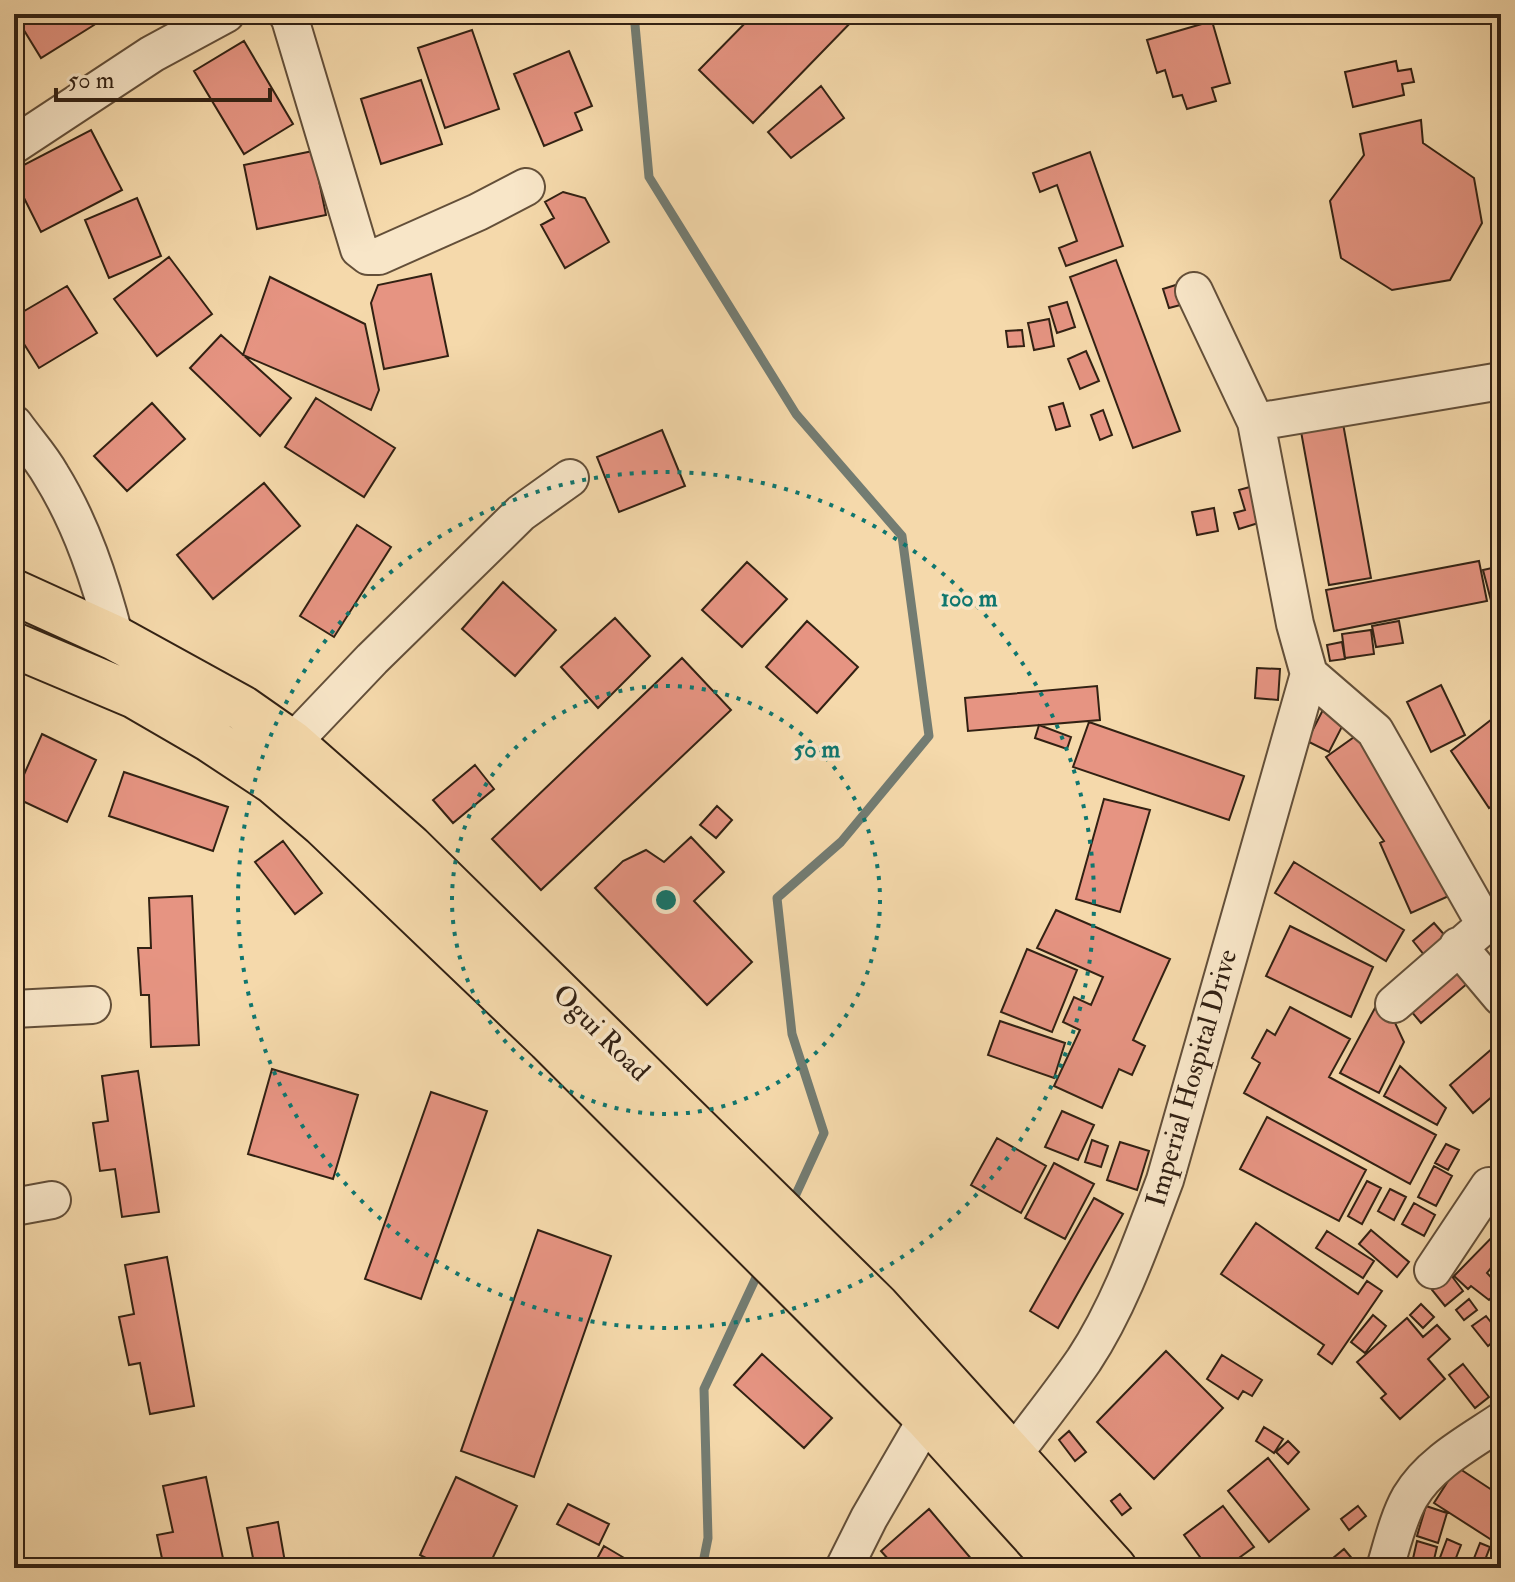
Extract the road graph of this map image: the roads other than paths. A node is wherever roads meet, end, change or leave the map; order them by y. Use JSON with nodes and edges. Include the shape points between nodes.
{"nodes":[{"id":1,"x":226,"y":14,"type":"edge"},
{"id":2,"x":287,"y":14,"type":"edge"},
{"id":3,"x":14,"y":145,"type":"edge"},
{"id":4,"x":526,"y":187,"type":"dead end"},
{"id":5,"x":1194,"y":291,"type":"dead end"},
{"id":6,"x":1501,"y":381,"type":"edge"},
{"id":7,"x":1256,"y":422,"type":"junction"},
{"id":8,"x":14,"y":424,"type":"edge"},
{"id":9,"x":570,"y":478,"type":"dead end"},
{"id":10,"x":14,"y":592,"type":"edge"},
{"id":11,"x":115,"y":638,"type":"junction"},
{"id":12,"x":14,"y":645,"type":"edge"},
{"id":13,"x":1309,"y":674,"type":"junction"},
{"id":14,"x":292,"y":743,"type":"junction"},
{"id":15,"x":410,"y":847,"type":"junction"},
{"id":16,"x":381,"y":879,"type":"junction"},
{"id":17,"x":1482,"y":928,"type":"edge"},
{"id":18,"x":1501,"y":997,"type":"edge"},
{"id":19,"x":1394,"y":1004,"type":"dead end"},
{"id":20,"x":92,"y":1005,"type":"dead end"},
{"id":21,"x":14,"y":1009,"type":"edge"},
{"id":22,"x":615,"y":1046,"type":"junction"},
{"id":23,"x":588,"y":1079,"type":"junction"},
{"id":24,"x":1497,"y":1188,"type":"edge"},
{"id":25,"x":52,"y":1200,"type":"dead end"},
{"id":26,"x":14,"y":1207,"type":"edge"},
{"id":27,"x":1433,"y":1270,"type":"dead end"},
{"id":28,"x":927,"y":1418,"type":"junction"},
{"id":29,"x":1501,"y":1421,"type":"edge"},
{"id":30,"x":1014,"y":1454,"type":"junction"},
{"id":31,"x":1056,"y":1541,"type":"edge"},
{"id":32,"x":844,"y":1568,"type":"edge"},
{"id":33,"x":1114,"y":1568,"type":"edge"},
{"id":34,"x":1385,"y":1568,"type":"edge"}],
"edges":[{"from":1,"to":3,"type":"street","via":[[152,54]]},
{"from":2,"to":4,"type":"street","via":[[359,249],[368,256],[379,256]]},
{"from":5,"to":7,"type":"street"},
{"from":6,"to":7,"type":"street"},
{"from":7,"to":13,"type":"street"},
{"from":8,"to":11,"type":"street","via":[[51,474],[76,522],[100,579]]},
{"from":9,"to":14,"type":"street","via":[[521,513]]},
{"from":10,"to":11,"type":"main road","name":"Ogui Road"},
{"from":11,"to":14,"type":"main road","name":"Ogui Road","via":[[242,708]]},
{"from":12,"to":16,"type":"main road","name":"Ogui Road","via":[[135,696],[209,739],[274,782]]},
{"from":13,"to":17,"type":"street","via":[[1375,731]]},
{"from":13,"to":30,"type":"street","name":"Imperial Hospital Drive","via":[[1165,1180],[1141,1245],[1084,1359]]},
{"from":14,"to":15,"type":"main road","name":"Ogui Road"},
{"from":15,"to":16,"type":"main road"},
{"from":15,"to":22,"type":"main road","name":"Ogui Road"},
{"from":16,"to":23,"type":"main road","name":"Ogui Road"},
{"from":17,"to":18,"type":"street"},
{"from":17,"to":19,"type":"street"},
{"from":20,"to":21,"type":"street"},
{"from":22,"to":23,"type":"main road"},
{"from":22,"to":30,"type":"main road","name":"Ogui Road","via":[[877,1306]]},
{"from":23,"to":28,"type":"main road","name":"Ogui Road"},
{"from":24,"to":27,"type":"street"},
{"from":25,"to":26,"type":"street"},
{"from":28,"to":31,"type":"main road","name":"Ogui Road"},
{"from":28,"to":32,"type":"street"},
{"from":29,"to":34,"type":"street","via":[[1421,1482],[1404,1509]]},
{"from":30,"to":31,"type":"main road","name":"Ogui Road"},
{"from":31,"to":33,"type":"main road","name":"Ogui Road"}]}
